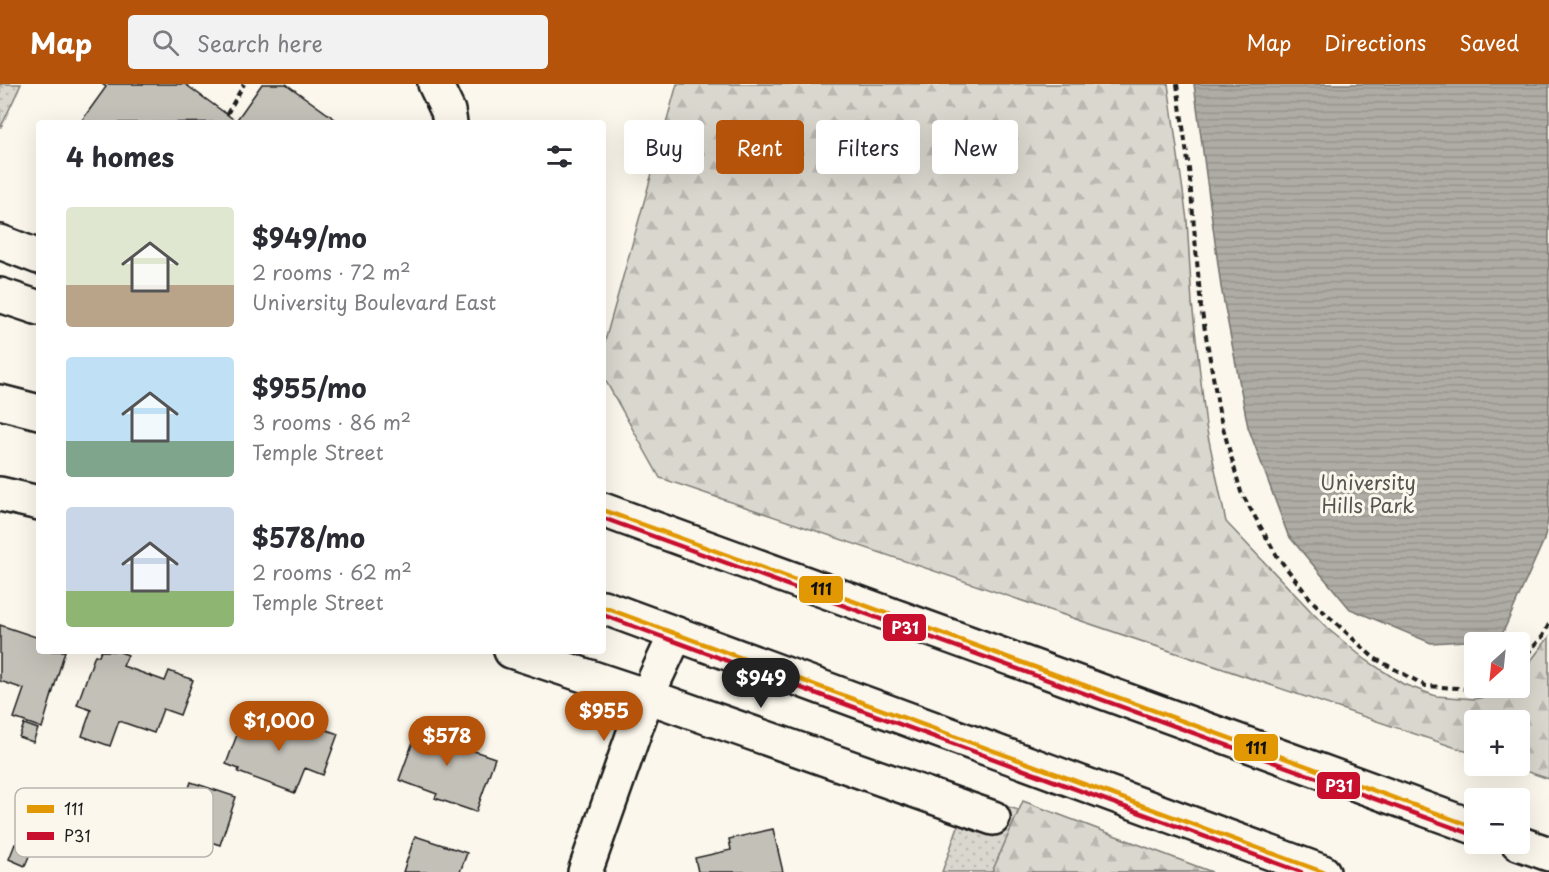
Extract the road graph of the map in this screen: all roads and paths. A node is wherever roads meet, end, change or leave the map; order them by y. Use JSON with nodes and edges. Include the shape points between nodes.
{"nodes":[{"id":1,"x":435,"y":84,"type":"edge"},
{"id":2,"x":1177,"y":84,"type":"edge"},
{"id":3,"x":241,"y":85,"type":"edge"},
{"id":4,"x":227,"y":114,"type":"dead end"},
{"id":5,"x":450,"y":120,"type":"edge"},
{"id":6,"x":0,"y":242,"type":"edge"},
{"id":7,"x":36,"y":256,"type":"edge"},
{"id":8,"x":0,"y":295,"type":"edge"},
{"id":9,"x":36,"y":307,"type":"edge"},
{"id":10,"x":0,"y":402,"type":"edge"},
{"id":11,"x":36,"y":411,"type":"edge"},
{"id":12,"x":0,"y":494,"type":"edge"},
{"id":13,"x":36,"y":502,"type":"edge"},
{"id":14,"x":606,"y":511,"type":"edge"},
{"id":15,"x":606,"y":608,"type":"edge"},
{"id":16,"x":1549,"y":624,"type":"edge"},
{"id":17,"x":676,"y":634,"type":"junction"},
{"id":18,"x":1530,"y":651,"type":"edge"},
{"id":19,"x":520,"y":654,"type":"edge"},
{"id":20,"x":1464,"y":688,"type":"edge"},
{"id":21,"x":647,"y":696,"type":"junction"},
{"id":22,"x":993,"y":818,"type":"dead end"},
{"id":23,"x":1464,"y":823,"type":"edge"},
{"id":24,"x":1530,"y":847,"type":"edge"},
{"id":25,"x":1549,"y":854,"type":"edge"},
{"id":26,"x":585,"y":872,"type":"edge"},
{"id":27,"x":1323,"y":872,"type":"edge"}],
"edges":[{"from":1,"to":5,"type":"main road"},
{"from":2,"to":20,"type":"path","via":[[1201,307],[1220,417],[1241,492],[1276,556],[1312,601],[1374,658],[1426,686]]},
{"from":3,"to":4,"type":"path"},
{"from":6,"to":7,"type":"main road"},
{"from":8,"to":9,"type":"main road"},
{"from":10,"to":11,"type":"main road"},
{"from":12,"to":13,"type":"main road"},
{"from":14,"to":23,"type":"main road"},
{"from":15,"to":17,"type":"main road"},
{"from":16,"to":18,"type":"path"},
{"from":17,"to":21,"type":"main road"},
{"from":17,"to":27,"type":"main road"},
{"from":19,"to":21,"type":"main road"},
{"from":21,"to":22,"type":"main road"},
{"from":21,"to":26,"type":"main road"},
{"from":24,"to":25,"type":"main road"}]}
